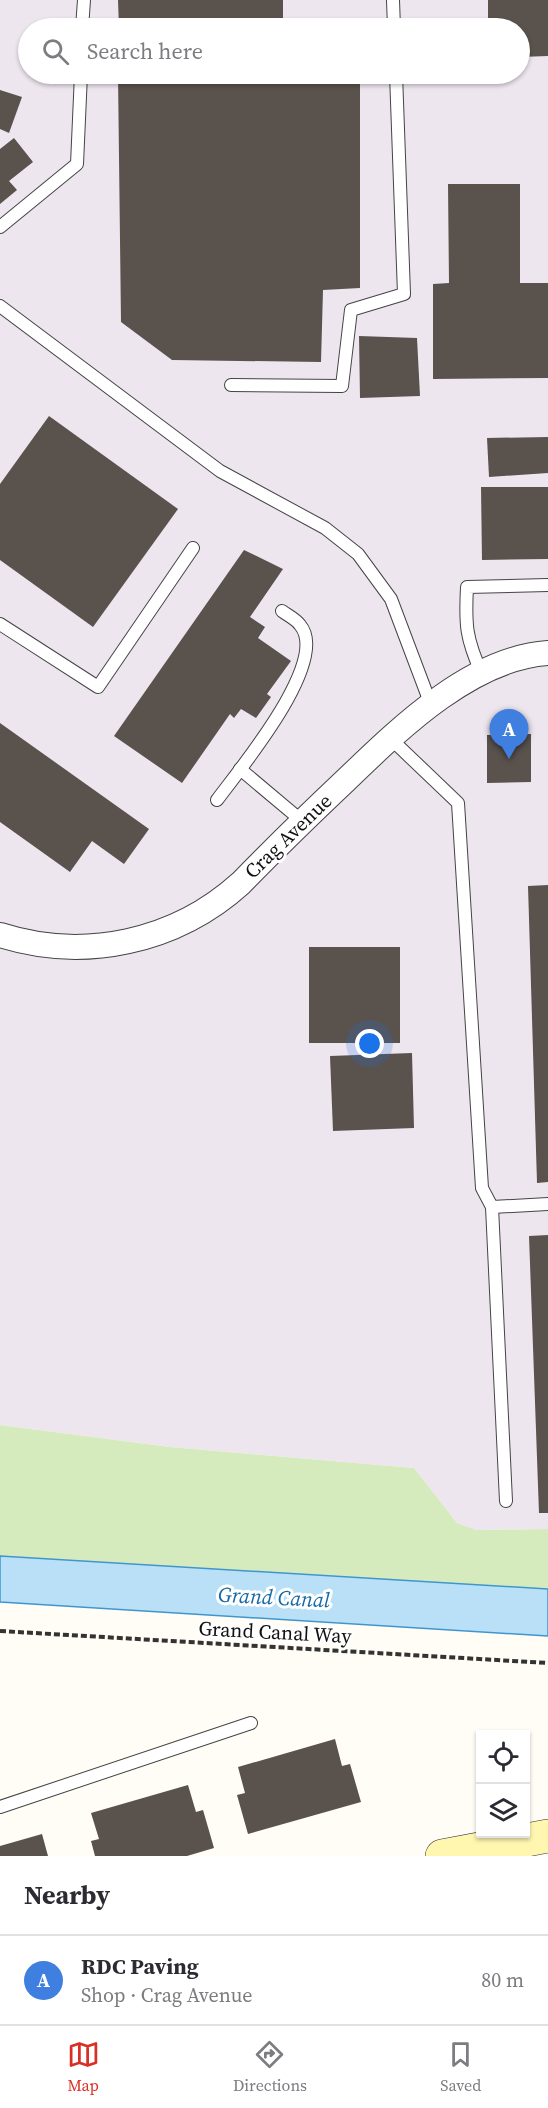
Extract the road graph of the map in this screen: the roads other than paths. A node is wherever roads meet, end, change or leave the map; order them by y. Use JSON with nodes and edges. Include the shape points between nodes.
{"nodes":[{"id":1,"x":84,"y":0,"type":"edge"},
{"id":2,"x":393,"y":0,"type":"edge"},
{"id":3,"x":83,"y":18,"type":"edge"},
{"id":4,"x":394,"y":18,"type":"edge"},
{"id":5,"x":81,"y":84,"type":"edge"},
{"id":6,"x":396,"y":84,"type":"edge"},
{"id":7,"x":0,"y":227,"type":"edge"},
{"id":8,"x":0,"y":306,"type":"edge"},
{"id":9,"x":231,"y":385,"type":"dead end"},
{"id":10,"x":193,"y":548,"type":"dead end"},
{"id":11,"x":548,"y":585,"type":"edge"},
{"id":12,"x":282,"y":611,"type":"dead end"},
{"id":13,"x":0,"y":624,"type":"edge"},
{"id":14,"x":548,"y":653,"type":"edge"},
{"id":15,"x":482,"y":674,"type":"junction"},
{"id":16,"x":431,"y":705,"type":"junction"},
{"id":17,"x":390,"y":738,"type":"junction"},
{"id":18,"x":240,"y":769,"type":"junction"},
{"id":19,"x":217,"y":800,"type":"dead end"},
{"id":20,"x":302,"y":822,"type":"junction"},
{"id":21,"x":0,"y":934,"type":"edge"},
{"id":22,"x":548,"y":1204,"type":"edge"},
{"id":23,"x":492,"y":1207,"type":"junction"},
{"id":24,"x":506,"y":1501,"type":"dead end"},
{"id":25,"x":251,"y":1723,"type":"dead end"},
{"id":26,"x":0,"y":1808,"type":"edge"},
{"id":27,"x":548,"y":1836,"type":"edge"},
{"id":28,"x":442,"y":1856,"type":"edge"}],
"edges":[{"from":1,"to":3,"type":"lane"},
{"from":2,"to":4,"type":"lane"},
{"from":5,"to":7,"type":"lane","via":[[77,164]]},
{"from":6,"to":9,"type":"lane","via":[[404,294],[351,310],[342,386]]},
{"from":8,"to":16,"type":"lane","via":[[220,471],[325,528],[358,554],[391,599]]},
{"from":10,"to":13,"type":"lane","via":[[98,687]]},
{"from":11,"to":15,"type":"lane","via":[[467,587],[465,620],[469,646]]},
{"from":12,"to":18,"type":"lane","via":[[302,626],[307,646],[304,667],[291,696]]},
{"from":14,"to":15,"type":"street","name":"Crag Avenue","via":[[526,654]]},
{"from":15,"to":16,"type":"street","name":"Crag Avenue","via":[[458,685]]},
{"from":16,"to":17,"type":"street","name":"Crag Avenue"},
{"from":17,"to":20,"type":"street","name":"Crag Avenue"},
{"from":17,"to":23,"type":"lane","via":[[458,803],[482,1188]]},
{"from":18,"to":19,"type":"lane"},
{"from":18,"to":20,"type":"lane"},
{"from":20,"to":21,"type":"street","name":"Crag Avenue","via":[[220,901],[150,937],[85,947],[22,942]]},
{"from":22,"to":23,"type":"lane"},
{"from":23,"to":24,"type":"lane"},
{"from":25,"to":26,"type":"lane"},
{"from":27,"to":28,"type":"main road"}]}
